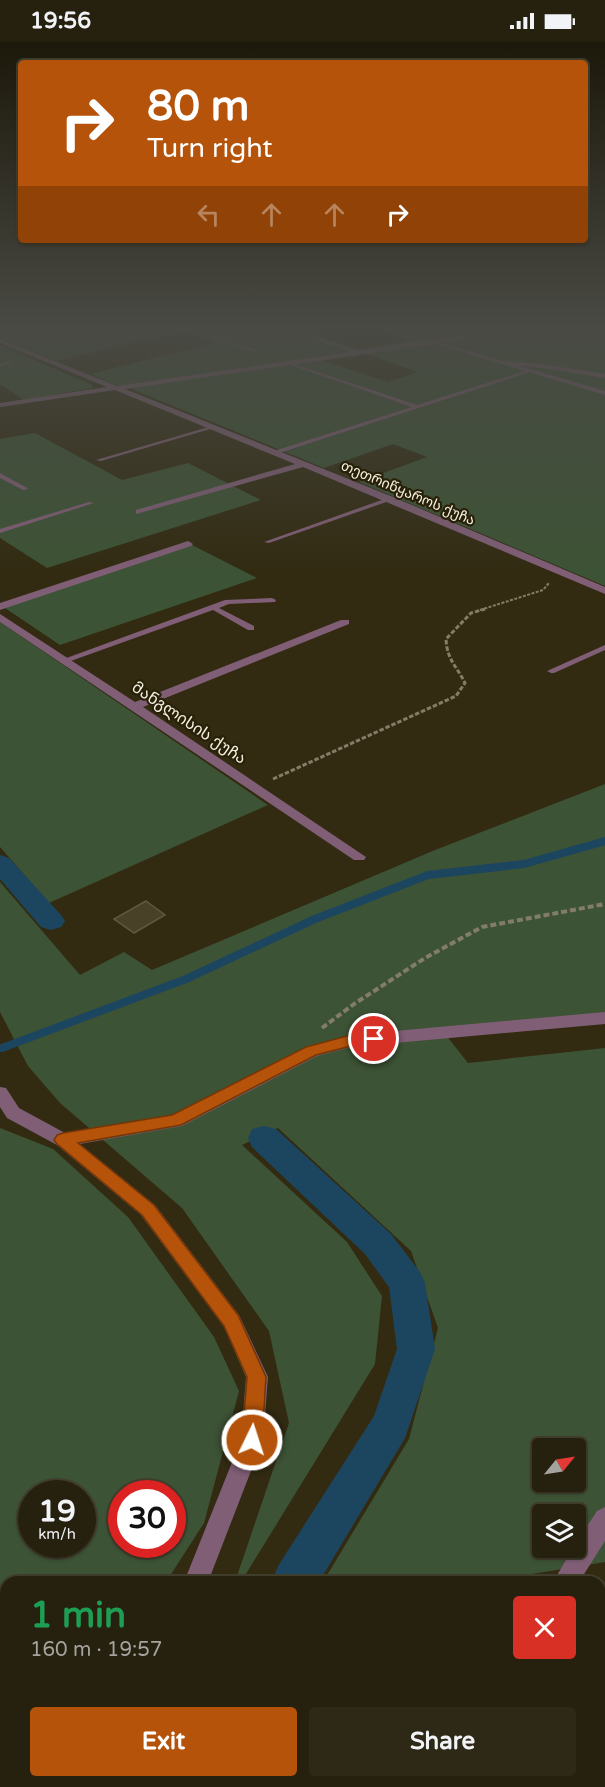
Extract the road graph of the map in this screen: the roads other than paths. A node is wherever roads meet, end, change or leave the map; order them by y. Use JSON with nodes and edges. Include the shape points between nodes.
{"nodes":[{"id":1,"x":166,"y":407,"type":"edge"},
{"id":2,"x":416,"y":407,"type":"edge"},
{"id":3,"x":214,"y":427,"type":"junction"},
{"id":4,"x":276,"y":452,"type":"junction"},
{"id":5,"x":99,"y":460,"type":"dead end"},
{"id":6,"x":304,"y":464,"type":"junction"},
{"id":7,"x":0,"y":475,"type":"edge"},
{"id":8,"x":26,"y":489,"type":"dead end"},
{"id":9,"x":390,"y":499,"type":"junction"},
{"id":10,"x":91,"y":503,"type":"dead end"},
{"id":11,"x":139,"y":512,"type":"dead end"},
{"id":12,"x":0,"y":531,"type":"edge"},
{"id":13,"x":267,"y":542,"type":"dead end"},
{"id":14,"x":188,"y":544,"type":"dead end"},
{"id":15,"x":602,"y":588,"type":"edge"},
{"id":16,"x":272,"y":600,"type":"dead end"},
{"id":17,"x":0,"y":607,"type":"edge"},
{"id":18,"x":213,"y":607,"type":"junction"},
{"id":19,"x":0,"y":617,"type":"edge"},
{"id":20,"x":345,"y":622,"type":"dead end"},
{"id":21,"x":251,"y":628,"type":"dead end"},
{"id":22,"x":605,"y":647,"type":"edge"},
{"id":23,"x":65,"y":660,"type":"junction"},
{"id":24,"x":551,"y":670,"type":"dead end"},
{"id":25,"x":134,"y":706,"type":"junction"},
{"id":26,"x":359,"y":857,"type":"dead end"},
{"id":27,"x":605,"y":1018,"type":"edge"},
{"id":28,"x":0,"y":1093,"type":"edge"},
{"id":29,"x":63,"y":1140,"type":"junction"},
{"id":30,"x":605,"y":1519,"type":"edge"},
{"id":31,"x":198,"y":1576,"type":"edge"},
{"id":32,"x":569,"y":1576,"type":"edge"}],
"edges":[{"from":1,"to":3,"type":"street","name":"თეთრიწყაროს ქუჩა"},
{"from":2,"to":4,"type":"lane"},
{"from":3,"to":4,"type":"street","name":"თეთრიწყაროს ქუჩა"},
{"from":3,"to":5,"type":"lane"},
{"from":4,"to":6,"type":"street","name":"თეთრიწყაროს ქუჩა"},
{"from":6,"to":9,"type":"street","name":"თეთრიწყაროს ქუჩა"},
{"from":6,"to":11,"type":"street"},
{"from":7,"to":8,"type":"lane"},
{"from":9,"to":13,"type":"lane"},
{"from":9,"to":15,"type":"street","name":"თეთრიწყაროს ქუჩა"},
{"from":10,"to":12,"type":"lane"},
{"from":14,"to":17,"type":"street"},
{"from":16,"to":18,"type":"lane","via":[[244,600]]},
{"from":18,"to":21,"type":"lane"},
{"from":18,"to":23,"type":"lane"},
{"from":19,"to":23,"type":"street","name":"მანგლისის ქუჩა"},
{"from":20,"to":25,"type":"street"},
{"from":22,"to":24,"type":"lane"},
{"from":23,"to":25,"type":"street","name":"მანგლისის ქუჩა"},
{"from":25,"to":26,"type":"street","name":"მანგლისის ქუჩა"},
{"from":27,"to":29,"type":"street","via":[[351,1041],[312,1051],[176,1120]]},
{"from":28,"to":29,"type":"street","via":[[13,1113]]},
{"from":29,"to":31,"type":"street","via":[[148,1210],[232,1321],[256,1377],[252,1440]]},
{"from":30,"to":32,"type":"street"}]}
